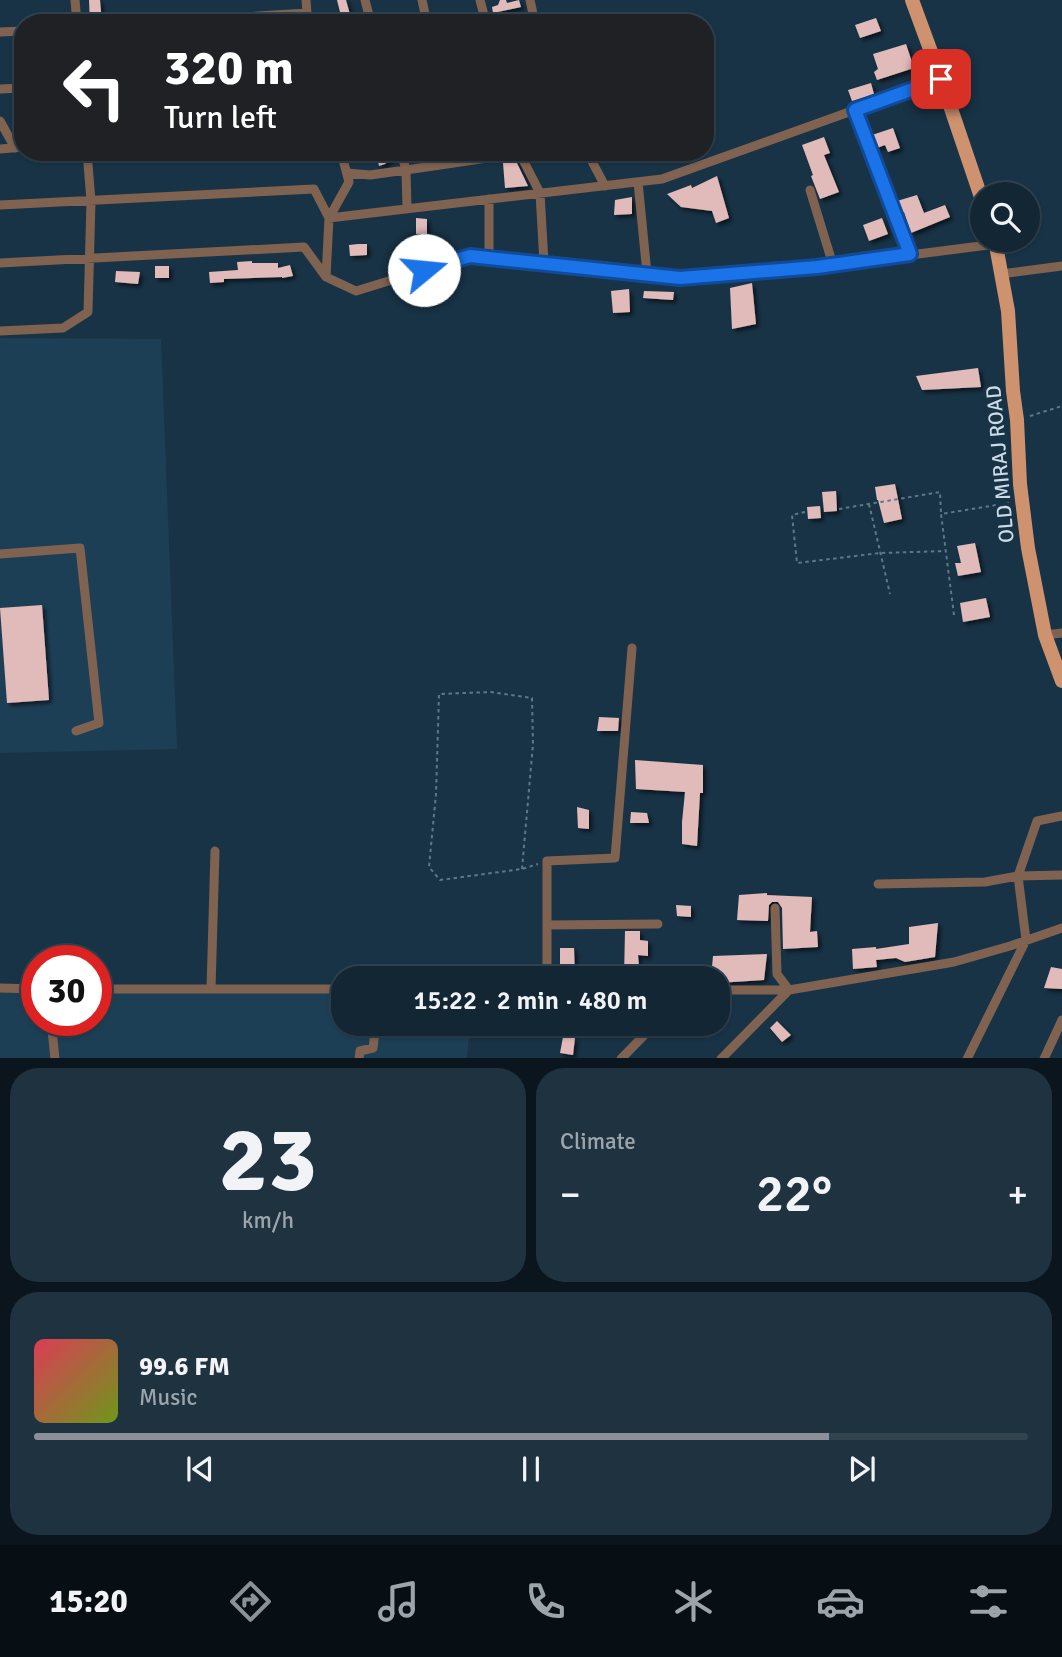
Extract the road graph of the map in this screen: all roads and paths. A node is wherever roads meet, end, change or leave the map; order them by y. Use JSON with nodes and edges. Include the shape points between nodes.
{"nodes":[{"id":1,"x":912,"y":0,"type":"edge"},
{"id":2,"x":941,"y":79,"type":"junction"},
{"id":3,"x":855,"y":110,"type":"junction"},
{"id":4,"x":0,"y":121,"type":"edge"},
{"id":5,"x":14,"y":141,"type":"edge"},
{"id":6,"x":714,"y":160,"type":"edge"},
{"id":7,"x":88,"y":161,"type":"edge"},
{"id":8,"x":344,"y":161,"type":"edge"},
{"id":9,"x":404,"y":161,"type":"edge"},
{"id":10,"x":470,"y":161,"type":"edge"},
{"id":11,"x":523,"y":161,"type":"edge"},
{"id":12,"x":592,"y":161,"type":"edge"},
{"id":13,"x":712,"y":161,"type":"edge"},
{"id":14,"x":458,"y":163,"type":"joint"},
{"id":15,"x":406,"y":170,"type":"junction"},
{"id":16,"x":347,"y":173,"type":"junction"},
{"id":17,"x":638,"y":182,"type":"junction"},
{"id":18,"x":976,"y":182,"type":"edge"},
{"id":19,"x":605,"y":186,"type":"junction"},
{"id":20,"x":810,"y":190,"type":"dead end"},
{"id":21,"x":540,"y":193,"type":"junction"},
{"id":22,"x":489,"y":199,"type":"junction"},
{"id":23,"x":91,"y":201,"type":"junction"},
{"id":24,"x":0,"y":205,"type":"edge"},
{"id":25,"x":407,"y":209,"type":"junction"},
{"id":26,"x":330,"y":218,"type":"junction"},
{"id":27,"x":970,"y":246,"type":"edge"},
{"id":28,"x":998,"y":252,"type":"edge"},
{"id":29,"x":910,"y":254,"type":"junction"},
{"id":30,"x":89,"y":258,"type":"junction"},
{"id":31,"x":489,"y":258,"type":"junction"},
{"id":32,"x":0,"y":263,"type":"edge"},
{"id":33,"x":544,"y":264,"type":"junction"},
{"id":34,"x":833,"y":265,"type":"junction"},
{"id":35,"x":1062,"y":266,"type":"edge"},
{"id":36,"x":648,"y":274,"type":"junction"},
{"id":37,"x":1001,"y":274,"type":"junction"},
{"id":38,"x":326,"y":276,"type":"junction"},
{"id":39,"x":0,"y":331,"type":"edge"},
{"id":40,"x":1062,"y":406,"type":"edge"},
{"id":41,"x":1017,"y":420,"type":"junction"},
{"id":42,"x":1023,"y":501,"type":"junction"},
{"id":43,"x":868,"y":503,"type":"junction"},
{"id":44,"x":839,"y":509,"type":"dead end"},
{"id":45,"x":805,"y":512,"type":"dead end"},
{"id":46,"x":941,"y":514,"type":"junction"},
{"id":47,"x":946,"y":551,"type":"junction"},
{"id":48,"x":880,"y":553,"type":"junction"},
{"id":49,"x":0,"y":554,"type":"edge"},
{"id":50,"x":890,"y":594,"type":"dead end"},
{"id":51,"x":954,"y":615,"type":"dead end"},
{"id":52,"x":1062,"y":633,"type":"edge"},
{"id":53,"x":1045,"y":635,"type":"junction"},
{"id":54,"x":632,"y":648,"type":"dead end"},
{"id":55,"x":1062,"y":681,"type":"edge"},
{"id":56,"x":76,"y":731,"type":"dead end"},
{"id":57,"x":1062,"y":816,"type":"edge"},
{"id":58,"x":215,"y":851,"type":"dead end"},
{"id":59,"x":547,"y":861,"type":"junction"},
{"id":60,"x":522,"y":869,"type":"junction"},
{"id":61,"x":1062,"y":875,"type":"edge"},
{"id":62,"x":1018,"y":876,"type":"junction"},
{"id":63,"x":878,"y":884,"type":"dead end"},
{"id":64,"x":775,"y":908,"type":"dead end"},
{"id":65,"x":657,"y":924,"type":"dead end"},
{"id":66,"x":547,"y":925,"type":"junction"},
{"id":67,"x":1062,"y":928,"type":"edge"},
{"id":68,"x":1027,"y":940,"type":"junction"},
{"id":69,"x":547,"y":966,"type":"edge"},
{"id":70,"x":0,"y":988,"type":"edge"},
{"id":71,"x":21,"y":989,"type":"edge"},
{"id":72,"x":112,"y":989,"type":"edge"},
{"id":73,"x":211,"y":989,"type":"junction"},
{"id":74,"x":331,"y":989,"type":"edge"},
{"id":75,"x":730,"y":990,"type":"edge"},
{"id":76,"x":789,"y":990,"type":"junction"},
{"id":77,"x":1062,"y":1020,"type":"edge"},
{"id":78,"x":53,"y":1036,"type":"edge"},
{"id":79,"x":374,"y":1036,"type":"edge"},
{"id":80,"x":643,"y":1036,"type":"edge"},
{"id":81,"x":55,"y":1058,"type":"edge"},
{"id":82,"x":359,"y":1058,"type":"edge"},
{"id":83,"x":622,"y":1058,"type":"edge"},
{"id":84,"x":722,"y":1058,"type":"edge"},
{"id":85,"x":968,"y":1058,"type":"edge"},
{"id":86,"x":1044,"y":1058,"type":"edge"}],
"edges":[{"from":1,"to":2,"type":"main road"},
{"from":2,"to":3,"type":"street"},
{"from":2,"to":18,"type":"main road"},
{"from":3,"to":6,"type":"street"},
{"from":3,"to":29,"type":"street"},
{"from":4,"to":5,"type":"street"},
{"from":7,"to":23,"type":"street"},
{"from":8,"to":16,"type":"street"},
{"from":9,"to":15,"type":"street"},
{"from":10,"to":14,"type":"street"},
{"from":11,"to":21,"type":"street"},
{"from":12,"to":19,"type":"street"},
{"from":13,"to":17,"type":"street","via":[[662,179]]},
{"from":14,"to":15,"type":"street"},
{"from":15,"to":16,"type":"street"},
{"from":15,"to":25,"type":"street"},
{"from":16,"to":26,"type":"street","via":[[349,182]]},
{"from":17,"to":19,"type":"street"},
{"from":17,"to":36,"type":"street"},
{"from":19,"to":21,"type":"street"},
{"from":20,"to":34,"type":"street"},
{"from":21,"to":22,"type":"street"},
{"from":21,"to":33,"type":"street"},
{"from":22,"to":25,"type":"street"},
{"from":22,"to":31,"type":"street"},
{"from":23,"to":24,"type":"street"},
{"from":23,"to":26,"type":"street","via":[[314,189]]},
{"from":23,"to":30,"type":"street"},
{"from":25,"to":26,"type":"street"},
{"from":26,"to":38,"type":"street"},
{"from":27,"to":29,"type":"street"},
{"from":28,"to":37,"type":"main road","name":"OLD MIRAJ ROAD"},
{"from":29,"to":34,"type":"street"},
{"from":30,"to":32,"type":"street"},
{"from":30,"to":38,"type":"street","via":[[304,247]]},
{"from":30,"to":39,"type":"street","via":[[88,312],[64,328]]},
{"from":31,"to":33,"type":"street"},
{"from":31,"to":38,"type":"street","via":[[470,256],[356,291]]},
{"from":33,"to":36,"type":"street"},
{"from":34,"to":36,"type":"street","via":[[680,278]]},
{"from":35,"to":37,"type":"street"},
{"from":37,"to":41,"type":"main road","name":"OLD MIRAJ ROAD"},
{"from":40,"to":41,"type":"path"},
{"from":41,"to":42,"type":"main road","name":"OLD MIRAJ ROAD"},
{"from":42,"to":46,"type":"path"},
{"from":42,"to":53,"type":"main road","name":"OLD MIRAJ ROAD"},
{"from":43,"to":44,"type":"path"},
{"from":43,"to":46,"type":"path","via":[[940,492]]},
{"from":43,"to":48,"type":"path"},
{"from":45,"to":48,"type":"path","via":[[792,514],[797,563]]},
{"from":46,"to":47,"type":"path"},
{"from":47,"to":48,"type":"path"},
{"from":47,"to":51,"type":"path"},
{"from":48,"to":50,"type":"path"},
{"from":49,"to":56,"type":"street","via":[[80,548],[99,723]]},
{"from":52,"to":53,"type":"street"},
{"from":53,"to":55,"type":"main road","name":"OLD MIRAJ ROAD"},
{"from":54,"to":59,"type":"street","via":[[615,858]]},
{"from":57,"to":62,"type":"street","via":[[1037,821]]},
{"from":58,"to":73,"type":"street"},
{"from":59,"to":60,"type":"path"},
{"from":59,"to":66,"type":"street"},
{"from":60,"to":60,"type":"path","via":[[533,744],[532,698],[491,692],[439,694],[429,867],[440,880]]},
{"from":61,"to":62,"type":"street"},
{"from":62,"to":63,"type":"street","via":[[985,882]]},
{"from":62,"to":68,"type":"street"},
{"from":64,"to":76,"type":"street","via":[[777,974]]},
{"from":65,"to":66,"type":"street"},
{"from":66,"to":69,"type":"street"},
{"from":67,"to":68,"type":"street"},
{"from":68,"to":76,"type":"street","via":[[954,962]]},
{"from":68,"to":85,"type":"street"},
{"from":70,"to":71,"type":"street"},
{"from":72,"to":73,"type":"street"},
{"from":73,"to":74,"type":"street"},
{"from":75,"to":76,"type":"street"},
{"from":76,"to":84,"type":"street"},
{"from":77,"to":86,"type":"street"},
{"from":78,"to":81,"type":"street"},
{"from":79,"to":82,"type":"street","via":[[373,1048],[360,1051]]},
{"from":80,"to":83,"type":"street"}]}
